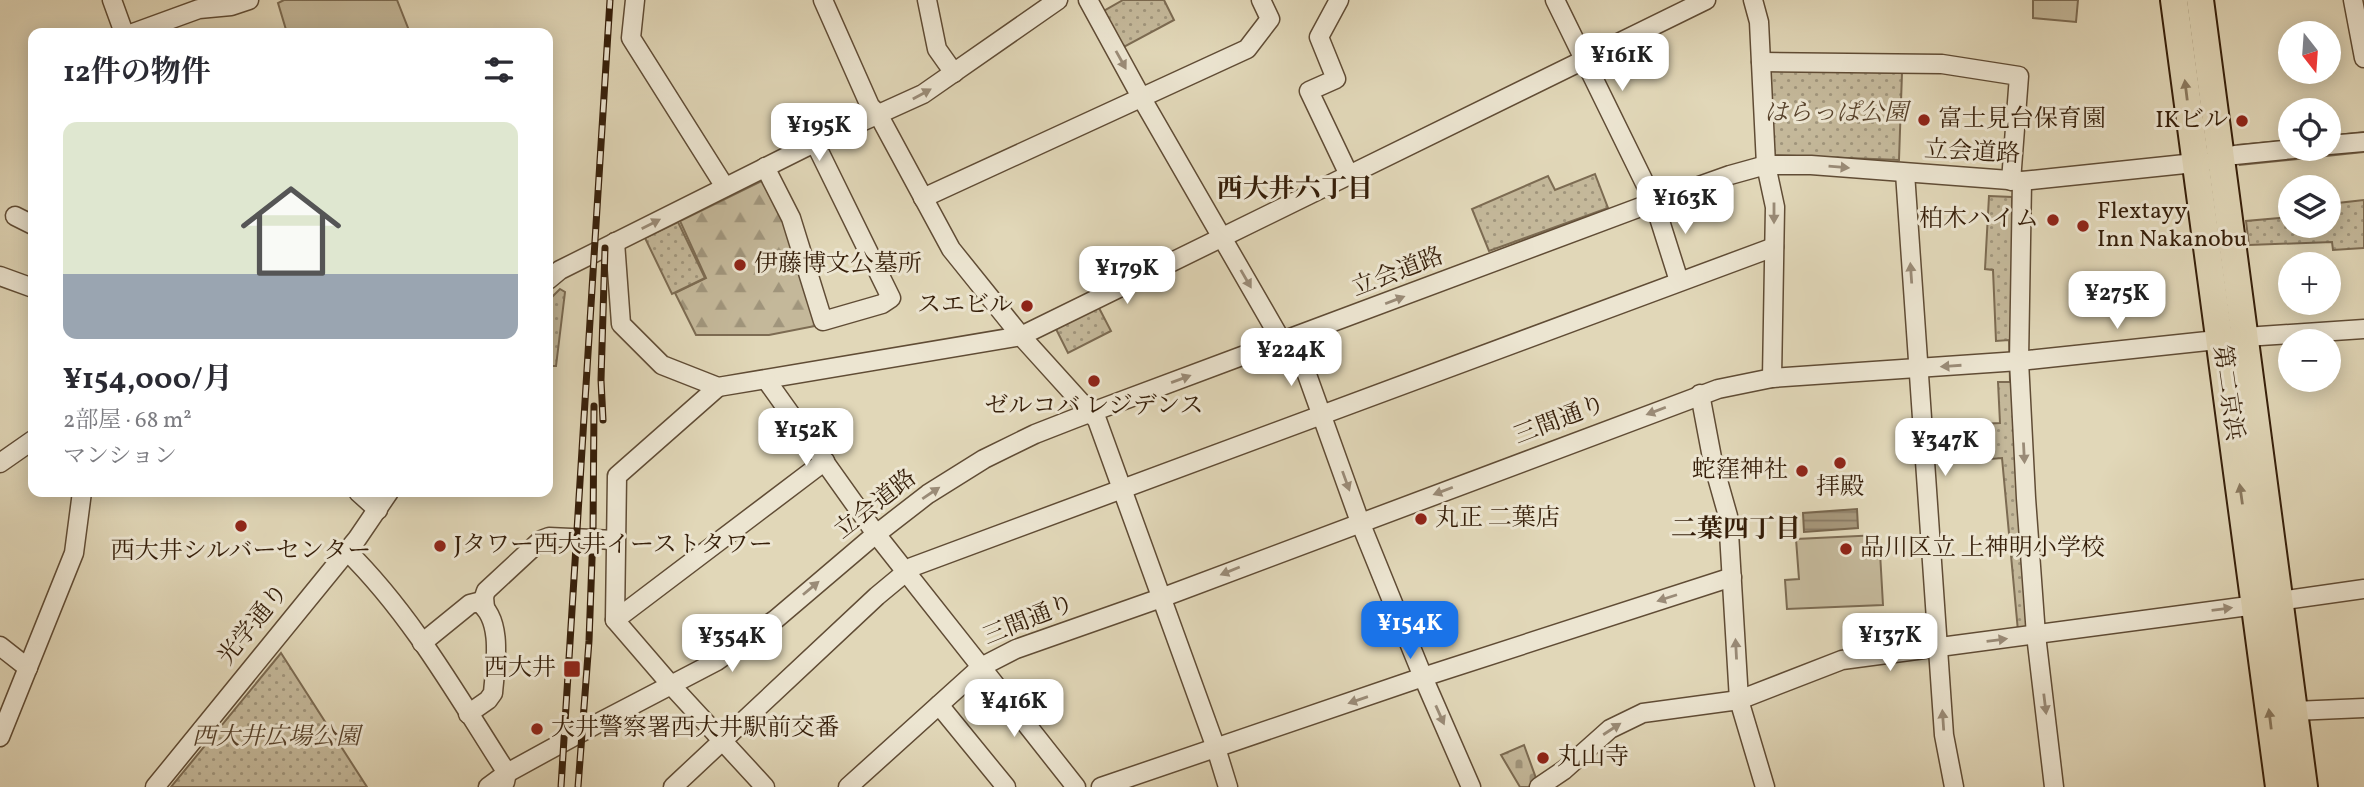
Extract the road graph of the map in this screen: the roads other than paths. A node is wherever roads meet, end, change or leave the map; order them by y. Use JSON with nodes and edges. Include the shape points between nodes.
{"nodes":[{"id":1,"x":111,"y":0,"type":"edge"},
{"id":2,"x":249,"y":0,"type":"edge"},
{"id":3,"x":635,"y":0,"type":"edge"},
{"id":4,"x":822,"y":0,"type":"edge"},
{"id":5,"x":927,"y":0,"type":"edge"},
{"id":6,"x":1058,"y":0,"type":"edge"},
{"id":7,"x":1088,"y":0,"type":"edge"},
{"id":8,"x":1261,"y":0,"type":"edge"},
{"id":9,"x":1339,"y":0,"type":"edge"},
{"id":10,"x":1555,"y":0,"type":"edge"},
{"id":11,"x":1706,"y":0,"type":"edge"},
{"id":12,"x":1753,"y":0,"type":"edge"},
{"id":13,"x":2174,"y":0,"type":"edge"},
{"id":14,"x":2200,"y":0,"type":"edge"},
{"id":15,"x":2353,"y":0,"type":"edge"},
{"id":16,"x":230,"y":3,"type":"edge"},
{"id":17,"x":122,"y":28,"type":"edge"},
{"id":18,"x":147,"y":28,"type":"edge"},
{"id":19,"x":2363,"y":46,"type":"edge"},
{"id":20,"x":1583,"y":59,"type":"junction"},
{"id":21,"x":1761,"y":62,"type":"junction"},
{"id":22,"x":954,"y":73,"type":"junction"},
{"id":23,"x":1141,"y":97,"type":"junction"},
{"id":24,"x":878,"y":114,"type":"junction"},
{"id":25,"x":2364,"y":142,"type":"edge"},
{"id":26,"x":814,"y":144,"type":"junction"},
{"id":27,"x":2341,"y":144,"type":"edge"},
{"id":28,"x":2278,"y":151,"type":"edge"},
{"id":29,"x":2217,"y":159,"type":"junction"},
{"id":30,"x":1766,"y":165,"type":"junction"},
{"id":31,"x":765,"y":167,"type":"junction"},
{"id":32,"x":1905,"y":173,"type":"junction"},
{"id":33,"x":1349,"y":176,"type":"junction"},
{"id":34,"x":2016,"y":181,"type":"junction"},
{"id":35,"x":725,"y":187,"type":"junction"},
{"id":36,"x":923,"y":198,"type":"junction"},
{"id":37,"x":1654,"y":202,"type":"junction"},
{"id":38,"x":15,"y":216,"type":"dead end"},
{"id":39,"x":28,"y":222,"type":"edge"},
{"id":40,"x":1222,"y":238,"type":"junction"},
{"id":41,"x":615,"y":242,"type":"junction"},
{"id":42,"x":1774,"y":247,"type":"junction"},
{"id":43,"x":28,"y":273,"type":"edge"},
{"id":44,"x":553,"y":276,"type":"edge"},
{"id":45,"x":8,"y":279,"type":"edge"},
{"id":46,"x":1679,"y":281,"type":"junction"},
{"id":47,"x":28,"y":286,"type":"edge"},
{"id":48,"x":2364,"y":328,"type":"edge"},
{"id":49,"x":1021,"y":336,"type":"junction"},
{"id":50,"x":2232,"y":339,"type":"junction"},
{"id":51,"x":1283,"y":342,"type":"junction"},
{"id":52,"x":2019,"y":361,"type":"junction"},
{"id":53,"x":1919,"y":368,"type":"junction"},
{"id":54,"x":1772,"y":378,"type":"junction"},
{"id":55,"x":768,"y":381,"type":"junction"},
{"id":56,"x":718,"y":387,"type":"junction"},
{"id":57,"x":1700,"y":394,"type":"junction"},
{"id":58,"x":1089,"y":413,"type":"junction"},
{"id":59,"x":1322,"y":415,"type":"junction"},
{"id":60,"x":28,"y":443,"type":"edge"},
{"id":61,"x":825,"y":461,"type":"junction"},
{"id":62,"x":0,"y":463,"type":"edge"},
{"id":63,"x":1121,"y":488,"type":"junction"},
{"id":64,"x":81,"y":497,"type":"edge"},
{"id":65,"x":364,"y":497,"type":"edge"},
{"id":66,"x":387,"y":497,"type":"edge"},
{"id":67,"x":378,"y":510,"type":"junction"},
{"id":68,"x":1360,"y":522,"type":"junction"},
{"id":69,"x":876,"y":534,"type":"junction"},
{"id":70,"x":615,"y":540,"type":"junction"},
{"id":71,"x":347,"y":551,"type":"junction"},
{"id":72,"x":905,"y":571,"type":"junction"},
{"id":73,"x":1732,"y":577,"type":"junction"},
{"id":74,"x":2364,"y":589,"type":"edge"},
{"id":75,"x":1161,"y":598,"type":"junction"},
{"id":76,"x":2268,"y":603,"type":"junction"},
{"id":77,"x":485,"y":608,"type":"junction"},
{"id":78,"x":615,"y":620,"type":"junction"},
{"id":79,"x":2036,"y":635,"type":"junction"},
{"id":80,"x":422,"y":643,"type":"junction"},
{"id":81,"x":0,"y":646,"type":"edge"},
{"id":82,"x":1938,"y":647,"type":"junction"},
{"id":83,"x":981,"y":667,"type":"junction"},
{"id":84,"x":29,"y":668,"type":"junction"},
{"id":85,"x":1423,"y":677,"type":"junction"},
{"id":86,"x":671,"y":685,"type":"junction"},
{"id":87,"x":1739,"y":700,"type":"junction"},
{"id":88,"x":939,"y":705,"type":"junction"},
{"id":89,"x":2364,"y":708,"type":"edge"},
{"id":90,"x":2294,"y":711,"type":"junction"},
{"id":91,"x":468,"y":714,"type":"junction"},
{"id":92,"x":0,"y":737,"type":"edge"},
{"id":93,"x":723,"y":741,"type":"junction"},
{"id":94,"x":1216,"y":748,"type":"junction"},
{"id":95,"x":505,"y":780,"type":"edge"},
{"id":96,"x":1541,"y":786,"type":"edge"},
{"id":97,"x":155,"y":787,"type":"edge"},
{"id":98,"x":488,"y":787,"type":"edge"},
{"id":99,"x":673,"y":787,"type":"edge"},
{"id":100,"x":765,"y":787,"type":"edge"},
{"id":101,"x":848,"y":787,"type":"edge"},
{"id":102,"x":1006,"y":787,"type":"edge"},
{"id":103,"x":1076,"y":787,"type":"edge"},
{"id":104,"x":1101,"y":787,"type":"edge"},
{"id":105,"x":1228,"y":787,"type":"edge"},
{"id":106,"x":1471,"y":787,"type":"edge"},
{"id":107,"x":1765,"y":787,"type":"edge"},
{"id":108,"x":1954,"y":787,"type":"edge"},
{"id":109,"x":2054,"y":787,"type":"edge"},
{"id":110,"x":2279,"y":787,"type":"edge"},
{"id":111,"x":2304,"y":787,"type":"edge"}],
"edges":[{"from":1,"to":17,"type":"street"},
{"from":2,"to":16,"type":"street"},
{"from":3,"to":35,"type":"street","via":[[631,38]]},
{"from":4,"to":24,"type":"street","via":[[870,106]]},
{"from":5,"to":22,"type":"street","via":[[937,49]]},
{"from":6,"to":22,"type":"street"},
{"from":7,"to":23,"type":"street","one_way":true},
{"from":8,"to":23,"type":"street","via":[[1270,19],[1247,49]]},
{"from":9,"to":33,"type":"street","via":[[1319,37],[1336,79],[1309,91]]},
{"from":10,"to":20,"type":"street"},
{"from":11,"to":20,"type":"street"},
{"from":12,"to":21,"type":"street"},
{"from":29,"to":13,"type":"highway","name":"第二京浜","one_way":true},
{"from":14,"to":29,"type":"highway","name":"第二京浜"},
{"from":15,"to":19,"type":"street"},
{"from":16,"to":18,"type":"street"},
{"from":20,"to":33,"type":"street"},
{"from":20,"to":37,"type":"street"},
{"from":21,"to":30,"type":"street"},
{"from":21,"to":34,"type":"street","via":[[1942,64],[2019,76]]},
{"from":24,"to":22,"type":"street","one_way":true,"via":[[923,94]]},
{"from":23,"to":36,"type":"street"},
{"from":23,"to":40,"type":"street"},
{"from":24,"to":26,"type":"street"},
{"from":24,"to":36,"type":"street"},
{"from":25,"to":27,"type":"street"},
{"from":26,"to":31,"type":"street"},
{"from":26,"to":31,"type":"street","via":[[891,298],[882,304],[824,321],[791,218]]},
{"from":28,"to":29,"type":"street","name":"立会道路"},
{"from":29,"to":34,"type":"street","name":"立会道路"},
{"from":29,"to":50,"type":"highway","name":"第二京浜"},
{"from":30,"to":32,"type":"street","name":"立会道路","one_way":true,"via":[[1811,164]]},
{"from":30,"to":37,"type":"street","name":"立会道路"},
{"from":30,"to":42,"type":"street","one_way":true,"via":[[1774,200]]},
{"from":31,"to":35,"type":"street"},
{"from":32,"to":34,"type":"street","name":"立会道路"},
{"from":53,"to":32,"type":"street","one_way":true},
{"from":33,"to":40,"type":"street"},
{"from":34,"to":52,"type":"street"},
{"from":41,"to":35,"type":"street","one_way":true},
{"from":36,"to":49,"type":"street","via":[[951,249]]},
{"from":37,"to":46,"type":"street"},
{"from":51,"to":37,"type":"street","name":"立会道路","one_way":true},
{"from":38,"to":39,"type":"street"},
{"from":40,"to":49,"type":"street"},
{"from":40,"to":51,"type":"street","one_way":true},
{"from":41,"to":44,"type":"street"},
{"from":41,"to":56,"type":"street","via":[[621,324],[662,365]]},
{"from":42,"to":46,"type":"street"},
{"from":42,"to":54,"type":"street"},
{"from":43,"to":45,"type":"street"},
{"from":45,"to":47,"type":"street"},
{"from":46,"to":59,"type":"street"},
{"from":48,"to":50,"type":"street","name":"三間通り"},
{"from":49,"to":55,"type":"street"},
{"from":49,"to":58,"type":"street"},
{"from":50,"to":52,"type":"street","name":"三間通り"},
{"from":50,"to":76,"type":"highway","name":"第二京浜"},
{"from":58,"to":51,"type":"street","name":"立会道路","one_way":true},
{"from":51,"to":59,"type":"street","via":[[1305,369]]},
{"from":52,"to":53,"type":"street","name":"三間通り","one_way":true},
{"from":52,"to":79,"type":"street","one_way":true},
{"from":53,"to":54,"type":"street","name":"三間通り"},
{"from":53,"to":82,"type":"street"},
{"from":54,"to":57,"type":"street","name":"三間通り"},
{"from":55,"to":56,"type":"street"},
{"from":55,"to":61,"type":"street"},
{"from":56,"to":70,"type":"street","via":[[617,475]]},
{"from":57,"to":68,"type":"street","name":"三間通り","one_way":true},
{"from":57,"to":73,"type":"street","via":[[1728,516]]},
{"from":58,"to":63,"type":"street","via":[[1097,420]]},
{"from":69,"to":58,"type":"street","name":"立会道路","one_way":true,"via":[[984,459]]},
{"from":59,"to":63,"type":"street"},
{"from":59,"to":68,"type":"street","one_way":true},
{"from":60,"to":62,"type":"street"},
{"from":61,"to":69,"type":"street"},
{"from":61,"to":78,"type":"street"},
{"from":63,"to":72,"type":"street"},
{"from":63,"to":75,"type":"street"},
{"from":64,"to":84,"type":"street","via":[[74,553]]},
{"from":65,"to":67,"type":"street"},
{"from":66,"to":67,"type":"street","name":"光学通り"},
{"from":67,"to":71,"type":"street","name":"光学通り"},
{"from":68,"to":75,"type":"street","name":"三間通り","one_way":true},
{"from":68,"to":85,"type":"street"},
{"from":69,"to":72,"type":"street"},
{"from":86,"to":69,"type":"street","name":"立会道路","one_way":true,"via":[[717,662]]},
{"from":70,"to":77,"type":"street","via":[[545,538],[486,591]]},
{"from":70,"to":78,"type":"street"},
{"from":71,"to":80,"type":"street"},
{"from":71,"to":97,"type":"street","name":"光学通り"},
{"from":72,"to":83,"type":"street"},
{"from":72,"to":93,"type":"street"},
{"from":73,"to":85,"type":"street","one_way":true},
{"from":87,"to":73,"type":"street","one_way":true},
{"from":74,"to":76,"type":"street"},
{"from":75,"to":83,"type":"street","name":"三間通り","via":[[1016,649]]},
{"from":75,"to":94,"type":"street"},
{"from":79,"to":76,"type":"street","one_way":true},
{"from":76,"to":90,"type":"highway","name":"第二京浜"},
{"from":110,"to":76,"type":"highway","name":"第二京浜","one_way":true},
{"from":77,"to":80,"type":"street","via":[[478,602],[470,604]]},
{"from":77,"to":91,"type":"street","via":[[495,638],[493,693]]},
{"from":78,"to":86,"type":"street"},
{"from":82,"to":79,"type":"street","one_way":true},
{"from":79,"to":109,"type":"street","one_way":true},
{"from":80,"to":91,"type":"street"},
{"from":81,"to":84,"type":"street"},
{"from":82,"to":87,"type":"street","via":[[1842,660]]},
{"from":108,"to":82,"type":"street","one_way":true,"via":[[1944,735]]},
{"from":83,"to":88,"type":"street","name":"三間通り"},
{"from":83,"to":103,"type":"street"},
{"from":84,"to":92,"type":"street"},
{"from":85,"to":94,"type":"street","one_way":true},
{"from":85,"to":106,"type":"street","one_way":true},
{"from":86,"to":93,"type":"street"},
{"from":86,"to":95,"type":"street","name":"立会道路","via":[[546,753],[528,758]]},
{"from":96,"to":87,"type":"street","one_way":true,"via":[[1609,729],[1643,713]]},
{"from":87,"to":107,"type":"street"},
{"from":88,"to":101,"type":"street","name":"三間通り"},
{"from":88,"to":102,"type":"street"},
{"from":89,"to":90,"type":"street"},
{"from":90,"to":111,"type":"highway","name":"第二京浜"},
{"from":91,"to":95,"type":"street"},
{"from":93,"to":99,"type":"street"},
{"from":93,"to":100,"type":"street"},
{"from":94,"to":104,"type":"street"},
{"from":94,"to":105,"type":"street"},
{"from":95,"to":98,"type":"street"}]}
